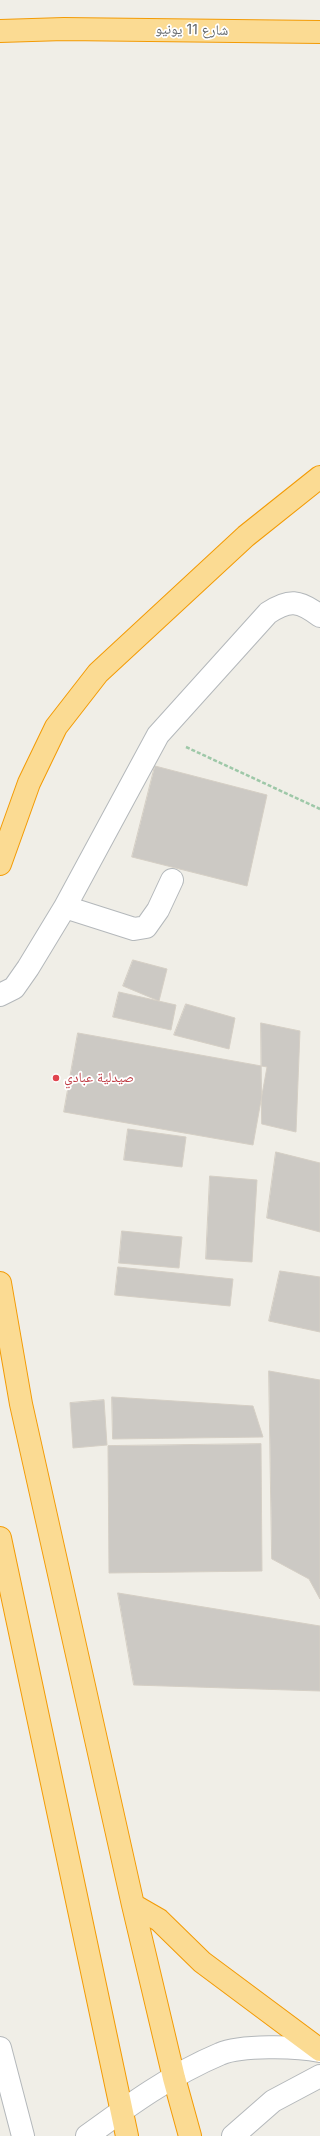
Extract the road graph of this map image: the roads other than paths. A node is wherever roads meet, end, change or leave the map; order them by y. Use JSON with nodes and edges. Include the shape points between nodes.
{"nodes":[{"id":1,"x":0,"y":31,"type":"edge"},
{"id":2,"x":320,"y":32,"type":"edge"},
{"id":3,"x":320,"y":477,"type":"edge"},
{"id":4,"x":320,"y":616,"type":"edge"},
{"id":5,"x":0,"y":864,"type":"edge"},
{"id":6,"x":172,"y":880,"type":"dead end"},
{"id":7,"x":65,"y":907,"type":"junction"},
{"id":8,"x":0,"y":995,"type":"edge"},
{"id":9,"x":0,"y":1283,"type":"edge"},
{"id":10,"x":0,"y":1538,"type":"edge"},
{"id":11,"x":133,"y":1905,"type":"junction"},
{"id":12,"x":0,"y":2048,"type":"edge"},
{"id":13,"x":320,"y":2050,"type":"edge"},
{"id":14,"x":320,"y":2076,"type":"edge"},
{"id":15,"x":174,"y":2078,"type":"junction"},
{"id":16,"x":122,"y":2112,"type":"junction"},
{"id":17,"x":23,"y":2136,"type":"edge"},
{"id":18,"x":87,"y":2136,"type":"edge"},
{"id":19,"x":127,"y":2136,"type":"edge"},
{"id":20,"x":190,"y":2136,"type":"edge"},
{"id":21,"x":233,"y":2136,"type":"edge"}],
"edges":[{"from":1,"to":2,"type":"highway","name":"شارع 11 يونيو","via":[[64,29]]},
{"from":3,"to":5,"type":"highway","via":[[246,536],[98,673],[56,727],[29,783]]},
{"from":4,"to":7,"type":"street","via":[[301,604],[283,603],[268,614],[158,735]]},
{"from":6,"to":7,"type":"street","via":[[158,910],[146,926],[134,929]]},
{"from":7,"to":8,"type":"street","via":[[14,988]]},
{"from":9,"to":11,"type":"highway","via":[[21,1404]]},
{"from":10,"to":16,"type":"highway"},
{"from":11,"to":13,"type":"highway","via":[[159,1920],[202,1962]]},
{"from":11,"to":15,"type":"highway"},
{"from":12,"to":17,"type":"street"},
{"from":13,"to":15,"type":"street","via":[[281,2047],[237,2050],[220,2054]]},
{"from":14,"to":21,"type":"street","via":[[273,2101]]},
{"from":15,"to":16,"type":"street"},
{"from":15,"to":20,"type":"highway"},
{"from":16,"to":18,"type":"street"},
{"from":16,"to":19,"type":"highway"}]}
